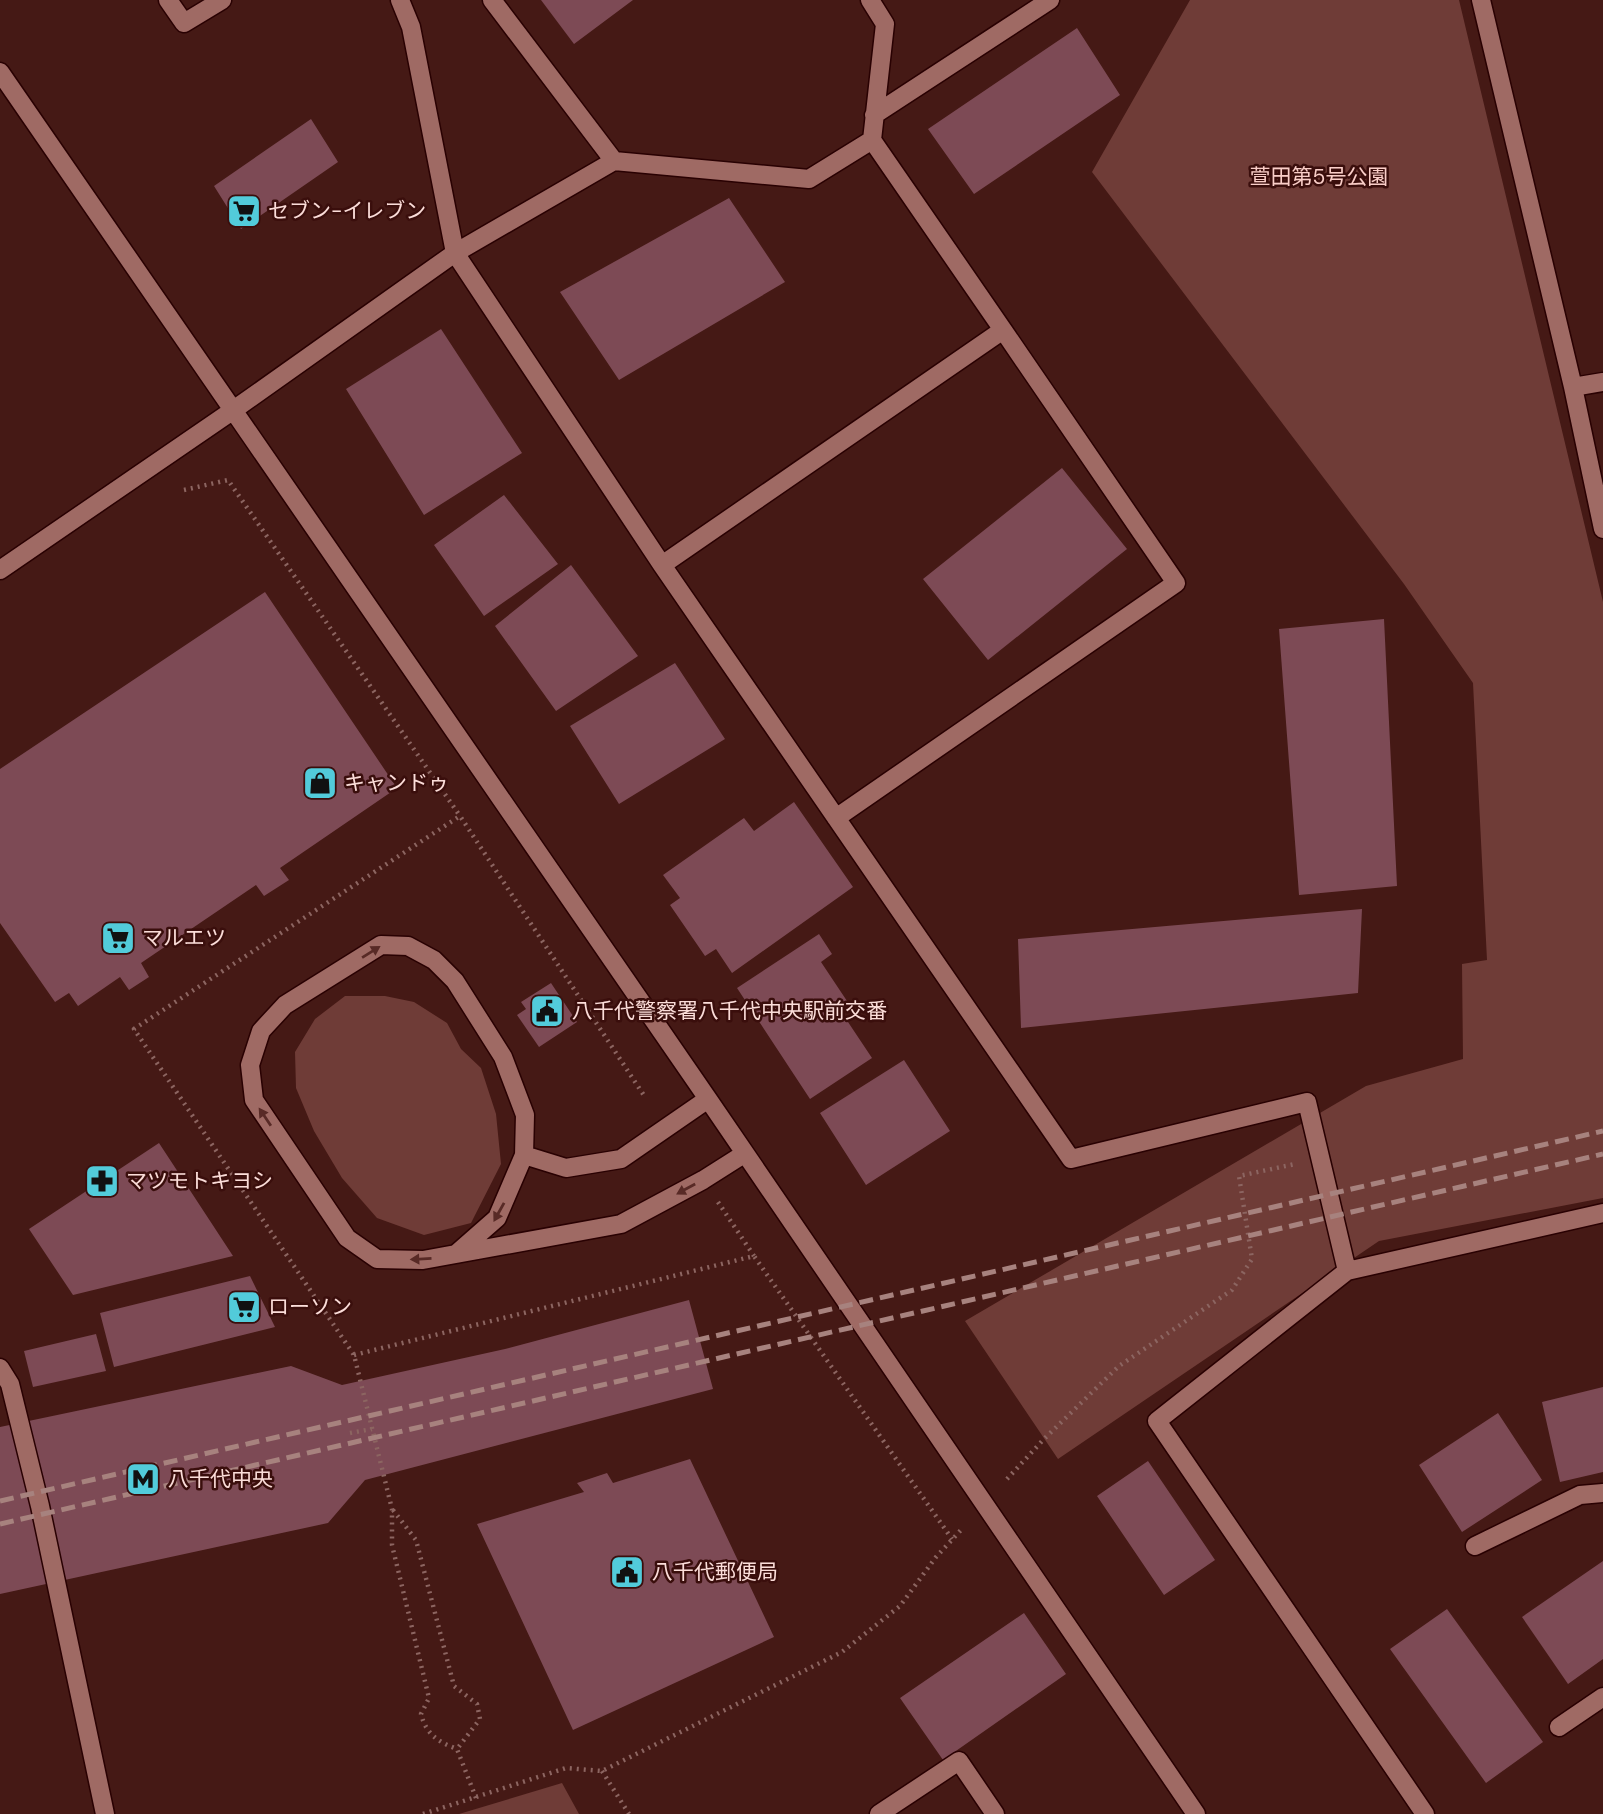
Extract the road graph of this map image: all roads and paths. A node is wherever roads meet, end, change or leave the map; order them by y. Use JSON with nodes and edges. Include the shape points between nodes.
{"nodes":[{"id":1,"x":168,"y":0,"type":"edge"},
{"id":2,"x":222,"y":0,"type":"edge"},
{"id":3,"x":400,"y":0,"type":"edge"},
{"id":4,"x":492,"y":0,"type":"edge"},
{"id":5,"x":870,"y":0,"type":"edge"},
{"id":6,"x":1050,"y":0,"type":"edge"},
{"id":7,"x":1481,"y":0,"type":"edge"},
{"id":8,"x":0,"y":72,"type":"edge"},
{"id":9,"x":874,"y":115,"type":"junction"},
{"id":10,"x":872,"y":140,"type":"junction"},
{"id":11,"x":614,"y":161,"type":"junction"},
{"id":12,"x":455,"y":253,"type":"junction"},
{"id":13,"x":1003,"y":330,"type":"junction"},
{"id":14,"x":1603,"y":382,"type":"edge"},
{"id":15,"x":1573,"y":387,"type":"junction"},
{"id":16,"x":232,"y":411,"type":"junction"},
{"id":17,"x":184,"y":490,"type":"dead end"},
{"id":18,"x":1603,"y":529,"type":"edge"},
{"id":19,"x":662,"y":565,"type":"junction"},
{"id":20,"x":0,"y":570,"type":"edge"},
{"id":21,"x":460,"y":816,"type":"junction"},
{"id":22,"x":836,"y":818,"type":"junction"},
{"id":23,"x":645,"y":1097,"type":"dead end"},
{"id":24,"x":708,"y":1099,"type":"junction"},
{"id":25,"x":744,"y":1154,"type":"junction"},
{"id":26,"x":524,"y":1155,"type":"junction"},
{"id":27,"x":1320,"y":1158,"type":"junction"},
{"id":28,"x":717,"y":1201,"type":"dead end"},
{"id":29,"x":1603,"y":1213,"type":"edge"},
{"id":30,"x":456,"y":1255,"type":"junction"},
{"id":31,"x":754,"y":1256,"type":"junction"},
{"id":32,"x":1347,"y":1271,"type":"junction"},
{"id":33,"x":354,"y":1355,"type":"junction"},
{"id":34,"x":0,"y":1368,"type":"edge"},
{"id":35,"x":372,"y":1429,"type":"junction"},
{"id":36,"x":350,"y":1433,"type":"dead end"},
{"id":37,"x":1007,"y":1479,"type":"dead end"},
{"id":38,"x":1603,"y":1493,"type":"edge"},
{"id":39,"x":392,"y":1509,"type":"junction"},
{"id":40,"x":961,"y":1530,"type":"dead end"},
{"id":41,"x":952,"y":1538,"type":"junction"},
{"id":42,"x":1475,"y":1546,"type":"dead end"},
{"id":43,"x":1603,"y":1697,"type":"edge"},
{"id":44,"x":1559,"y":1727,"type":"dead end"},
{"id":45,"x":457,"y":1749,"type":"junction"},
{"id":46,"x":602,"y":1770,"type":"junction"},
{"id":47,"x":476,"y":1798,"type":"junction"},
{"id":48,"x":105,"y":1814,"type":"edge"},
{"id":49,"x":423,"y":1814,"type":"edge"},
{"id":50,"x":629,"y":1814,"type":"edge"},
{"id":51,"x":879,"y":1814,"type":"edge"},
{"id":52,"x":995,"y":1814,"type":"edge"},
{"id":53,"x":1196,"y":1814,"type":"edge"},
{"id":54,"x":1425,"y":1814,"type":"edge"}],
"edges":[{"from":1,"to":2,"type":"street","via":[[184,23]]},
{"from":3,"to":12,"type":"street","via":[[411,27]]},
{"from":4,"to":11,"type":"street"},
{"from":5,"to":9,"type":"street","via":[[885,24]]},
{"from":6,"to":9,"type":"street"},
{"from":7,"to":15,"type":"street"},
{"from":8,"to":16,"type":"street"},
{"from":9,"to":10,"type":"street"},
{"from":10,"to":11,"type":"street","via":[[809,179]]},
{"from":10,"to":13,"type":"street"},
{"from":11,"to":12,"type":"street"},
{"from":12,"to":16,"type":"street"},
{"from":12,"to":19,"type":"street"},
{"from":13,"to":19,"type":"street"},
{"from":13,"to":22,"type":"street","via":[[1176,583]]},
{"from":14,"to":15,"type":"street"},
{"from":15,"to":18,"type":"street"},
{"from":16,"to":20,"type":"street"},
{"from":16,"to":24,"type":"street"},
{"from":17,"to":21,"type":"path","via":[[228,480]]},
{"from":19,"to":22,"type":"street"},
{"from":21,"to":23,"type":"path"},
{"from":21,"to":33,"type":"path","via":[[134,1028]]},
{"from":22,"to":27,"type":"street","via":[[1071,1159],[1307,1102]]},
{"from":24,"to":25,"type":"street"},
{"from":24,"to":26,"type":"street","via":[[621,1159],[566,1168]]},
{"from":25,"to":30,"type":"street","one_way":true,"via":[[621,1224]]},
{"from":25,"to":53,"type":"street"},
{"from":26,"to":30,"type":"street","one_way":true,"via":[[497,1219]]},
{"from":30,"to":26,"type":"street","one_way":true,"via":[[377,1259],[347,1238],[254,1100],[250,1065],[261,1031],[285,1005],[381,945],[408,946],[434,960],[455,981],[503,1057],[525,1115]]},
{"from":27,"to":32,"type":"street"},
{"from":27,"to":37,"type":"path","via":[[1239,1175],[1252,1259],[1232,1290],[1119,1366]]},
{"from":28,"to":31,"type":"path"},
{"from":29,"to":32,"type":"street"},
{"from":31,"to":33,"type":"path"},
{"from":31,"to":41,"type":"path"},
{"from":32,"to":54,"type":"street","via":[[1157,1421]]},
{"from":33,"to":35,"type":"path"},
{"from":34,"to":48,"type":"street","via":[[9,1384],[40,1506]]},
{"from":35,"to":36,"type":"path"},
{"from":35,"to":39,"type":"path"},
{"from":38,"to":42,"type":"street","via":[[1580,1495]]},
{"from":39,"to":45,"type":"path","via":[[392,1545],[429,1698],[421,1714],[424,1726],[438,1742]]},
{"from":39,"to":45,"type":"path","via":[[416,1539],[454,1686],[477,1704],[480,1719]]},
{"from":40,"to":41,"type":"path"},
{"from":41,"to":46,"type":"path","via":[[900,1606],[842,1653]]},
{"from":43,"to":44,"type":"street"},
{"from":45,"to":47,"type":"path"},
{"from":46,"to":47,"type":"path","via":[[566,1768]]},
{"from":46,"to":50,"type":"path"},
{"from":47,"to":49,"type":"path"},
{"from":51,"to":52,"type":"street","via":[[959,1761]]}]}
